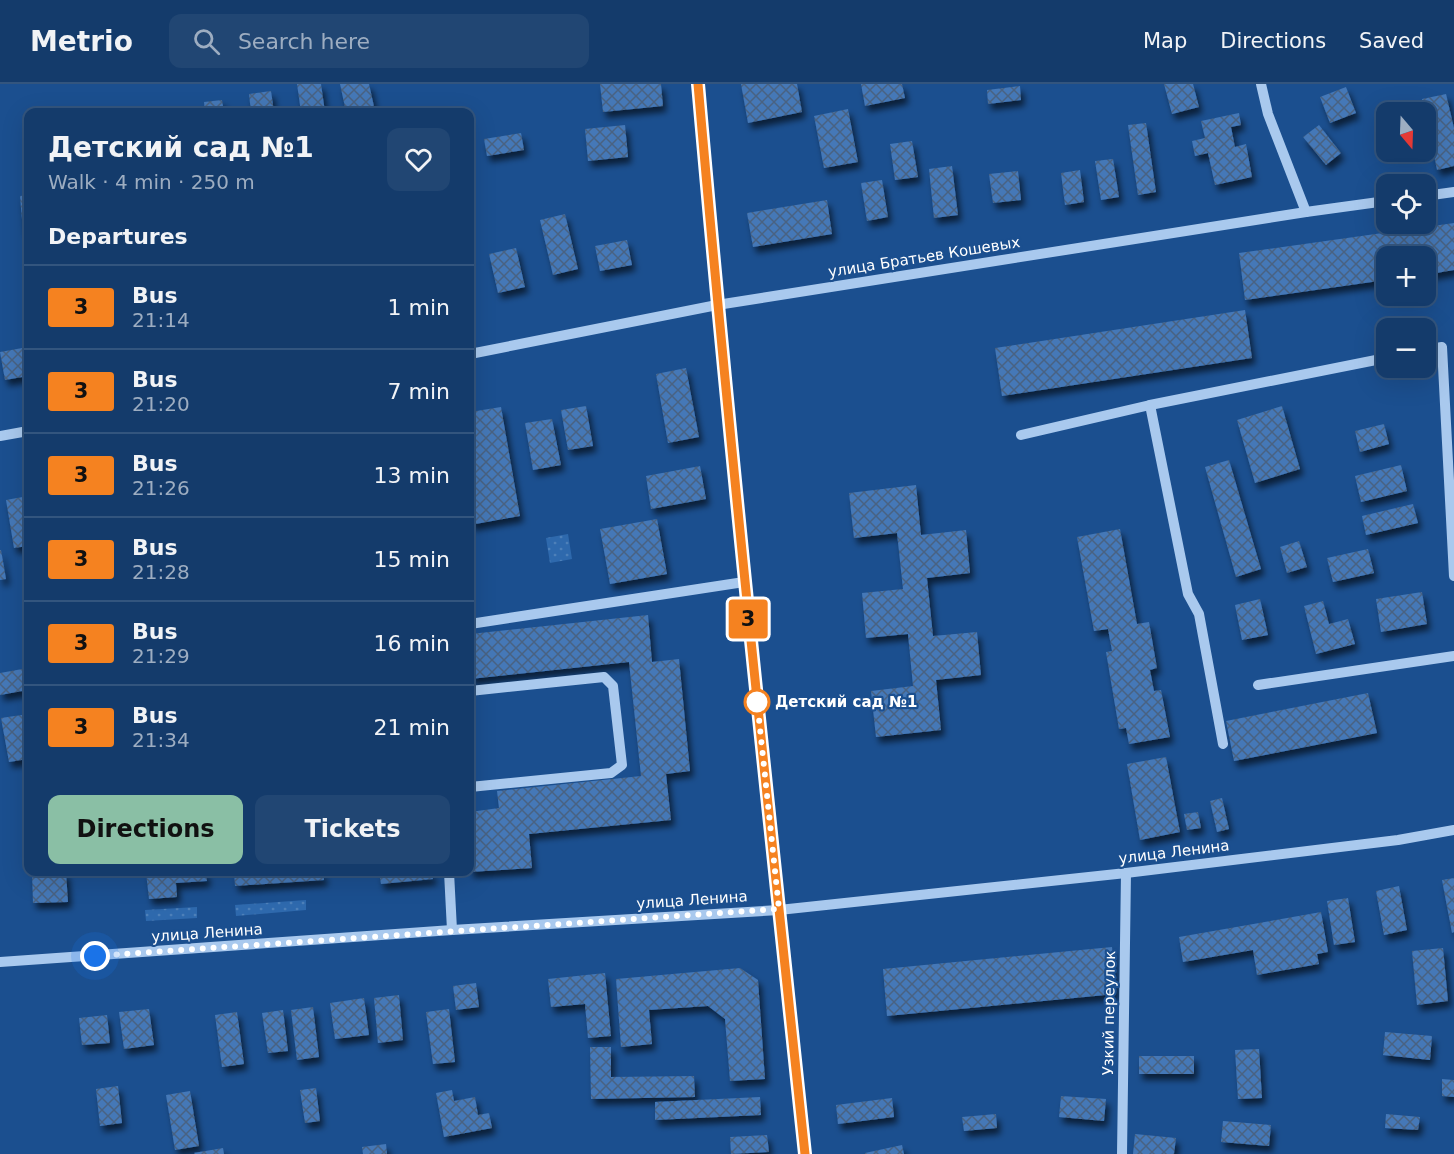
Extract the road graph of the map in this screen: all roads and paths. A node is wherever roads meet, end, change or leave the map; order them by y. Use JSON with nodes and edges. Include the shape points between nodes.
{"nodes":[{"id":1,"x":698,"y":84,"type":"edge"},
{"id":2,"x":1261,"y":84,"type":"edge"},
{"id":3,"x":1454,"y":192,"type":"edge"},
{"id":4,"x":1436,"y":194,"type":"edge"},
{"id":5,"x":1376,"y":202,"type":"edge"},
{"id":6,"x":1306,"y":212,"type":"junction"},
{"id":7,"x":717,"y":305,"type":"junction"},
{"id":8,"x":1436,"y":348,"type":"edge"},
{"id":9,"x":474,"y":353,"type":"edge"},
{"id":10,"x":1376,"y":360,"type":"edge"},
{"id":11,"x":1150,"y":405,"type":"junction"},
{"id":12,"x":24,"y":432,"type":"edge"},
{"id":13,"x":1021,"y":435,"type":"dead end"},
{"id":14,"x":0,"y":436,"type":"edge"},
{"id":15,"x":1454,"y":576,"type":"edge"},
{"id":16,"x":744,"y":582,"type":"junction"},
{"id":17,"x":474,"y":623,"type":"edge"},
{"id":18,"x":1454,"y":656,"type":"edge"},
{"id":19,"x":1258,"y":685,"type":"dead end"},
{"id":20,"x":474,"y":691,"type":"edge"},
{"id":21,"x":1223,"y":744,"type":"dead end"},
{"id":22,"x":474,"y":787,"type":"edge"},
{"id":23,"x":1454,"y":830,"type":"edge"},
{"id":24,"x":1126,"y":873,"type":"junction"},
{"id":25,"x":449,"y":876,"type":"edge"},
{"id":26,"x":779,"y":909,"type":"junction"},
{"id":27,"x":452,"y":930,"type":"junction"},
{"id":28,"x":0,"y":962,"type":"edge"},
{"id":29,"x":805,"y":1154,"type":"edge"},
{"id":30,"x":1122,"y":1154,"type":"edge"}],
"edges":[{"from":1,"to":7,"type":"street"},
{"from":2,"to":6,"type":"street","via":[[1268,114]]},
{"from":3,"to":4,"type":"street"},
{"from":5,"to":6,"type":"street","name":"улица Братьев Кошевых"},
{"from":6,"to":7,"type":"street","name":"улица Братьев Кошевых"},
{"from":7,"to":9,"type":"street","name":"улица Братьев Кошевых"},
{"from":7,"to":16,"type":"street"},
{"from":8,"to":15,"type":"street","via":[[1442,347]]},
{"from":10,"to":11,"type":"street"},
{"from":11,"to":13,"type":"street"},
{"from":11,"to":21,"type":"street","via":[[1188,594],[1199,614]]},
{"from":12,"to":14,"type":"street"},
{"from":16,"to":17,"type":"street"},
{"from":16,"to":26,"type":"street"},
{"from":18,"to":19,"type":"street"},
{"from":20,"to":22,"type":"street","via":[[604,677],[613,686],[622,765],[612,773]]},
{"from":23,"to":24,"type":"street","name":"улица Ленина"},
{"from":24,"to":26,"type":"street","name":"улица Ленина"},
{"from":24,"to":30,"type":"street","name":"Узкий переулок"},
{"from":25,"to":27,"type":"street"},
{"from":26,"to":27,"type":"street","name":"улица Ленина"},
{"from":26,"to":29,"type":"street"},
{"from":27,"to":28,"type":"street","name":"улица Ленина"}]}
